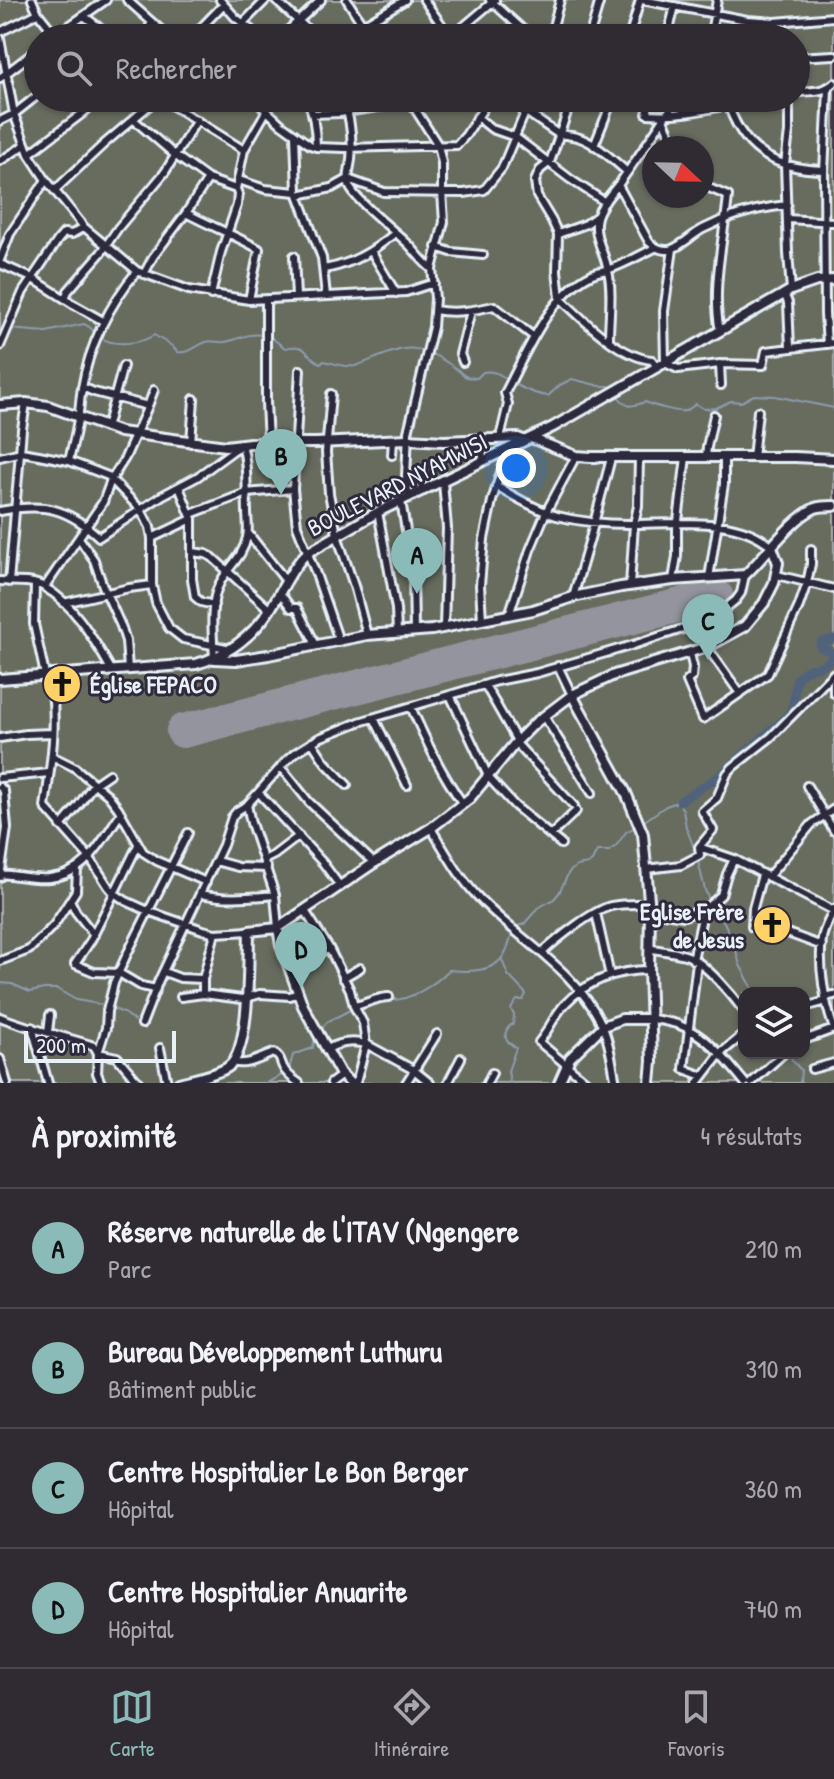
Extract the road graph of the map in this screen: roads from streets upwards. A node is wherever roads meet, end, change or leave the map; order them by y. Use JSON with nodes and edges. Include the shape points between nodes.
{"nodes":[{"id":1,"x":32,"y":0,"type":"edge"},
{"id":2,"x":106,"y":0,"type":"edge"},
{"id":3,"x":127,"y":0,"type":"edge"},
{"id":4,"x":266,"y":0,"type":"edge"},
{"id":5,"x":275,"y":0,"type":"edge"},
{"id":6,"x":321,"y":0,"type":"edge"},
{"id":7,"x":347,"y":0,"type":"edge"},
{"id":8,"x":405,"y":0,"type":"edge"},
{"id":9,"x":424,"y":0,"type":"edge"},
{"id":10,"x":560,"y":0,"type":"edge"},
{"id":11,"x":600,"y":0,"type":"edge"},
{"id":12,"x":641,"y":0,"type":"edge"},
{"id":13,"x":717,"y":0,"type":"edge"},
{"id":14,"x":493,"y":1,"type":"edge"},
{"id":15,"x":222,"y":2,"type":"edge"},
{"id":16,"x":675,"y":6,"type":"junction"},
{"id":17,"x":38,"y":13,"type":"junction"},
{"id":18,"x":713,"y":14,"type":"junction"},
{"id":19,"x":84,"y":16,"type":"junction"},
{"id":20,"x":834,"y":17,"type":"edge"},
{"id":21,"x":298,"y":21,"type":"junction"},
{"id":22,"x":152,"y":22,"type":"joint"},
{"id":23,"x":775,"y":22,"type":"joint"},
{"id":24,"x":243,"y":23,"type":"joint"},
{"id":25,"x":46,"y":24,"type":"edge"},
{"id":26,"x":73,"y":24,"type":"edge"},
{"id":27,"x":95,"y":24,"type":"edge"},
{"id":28,"x":154,"y":24,"type":"edge"},
{"id":29,"x":203,"y":24,"type":"edge"},
{"id":30,"x":295,"y":24,"type":"edge"},
{"id":31,"x":301,"y":24,"type":"edge"},
{"id":32,"x":362,"y":24,"type":"joint"},
{"id":33,"x":440,"y":24,"type":"edge"},
{"id":34,"x":466,"y":24,"type":"edge"},
{"id":35,"x":517,"y":24,"type":"edge"},
{"id":36,"x":554,"y":24,"type":"edge"},
{"id":37,"x":593,"y":24,"type":"edge"},
{"id":38,"x":633,"y":24,"type":"edge"},
{"id":39,"x":670,"y":24,"type":"edge"},
{"id":40,"x":712,"y":24,"type":"edge"},
{"id":41,"x":0,"y":35,"type":"edge"},
{"id":42,"x":834,"y":55,"type":"edge"},
{"id":43,"x":810,"y":56,"type":"edge"},
{"id":44,"x":24,"y":60,"type":"edge"},
{"id":45,"x":3,"y":76,"type":"edge"},
{"id":46,"x":834,"y":83,"type":"edge"},
{"id":47,"x":828,"y":89,"type":"junction"},
{"id":48,"x":810,"y":91,"type":"edge"},
{"id":49,"x":24,"y":106,"type":"edge"},
{"id":50,"x":84,"y":112,"type":"edge"},
{"id":51,"x":143,"y":112,"type":"edge"},
{"id":52,"x":183,"y":112,"type":"edge"},
{"id":53,"x":266,"y":112,"type":"edge"},
{"id":54,"x":269,"y":112,"type":"edge"},
{"id":55,"x":343,"y":112,"type":"edge"},
{"id":56,"x":347,"y":112,"type":"edge"},
{"id":57,"x":417,"y":112,"type":"edge"},
{"id":58,"x":480,"y":112,"type":"edge"},
{"id":59,"x":567,"y":112,"type":"edge"},
{"id":60,"x":607,"y":112,"type":"edge"},
{"id":61,"x":648,"y":112,"type":"edge"},
{"id":62,"x":668,"y":112,"type":"edge"},
{"id":63,"x":692,"y":112,"type":"edge"},
{"id":64,"x":731,"y":112,"type":"edge"},
{"id":65,"x":789,"y":112,"type":"edge"},
{"id":66,"x":526,"y":113,"type":"joint"},
{"id":67,"x":14,"y":114,"type":"junction"},
{"id":68,"x":313,"y":114,"type":"joint"},
{"id":69,"x":477,"y":117,"type":"junction"},
{"id":70,"x":664,"y":117,"type":"junction"},
{"id":71,"x":134,"y":120,"type":"junction"},
{"id":72,"x":197,"y":120,"type":"junction"},
{"id":73,"x":0,"y":121,"type":"edge"},
{"id":74,"x":295,"y":135,"type":"junction"},
{"id":75,"x":560,"y":135,"type":"junction"},
{"id":76,"x":671,"y":136,"type":"edge"},
{"id":77,"x":515,"y":137,"type":"junction"},
{"id":78,"x":25,"y":145,"type":"junction"},
{"id":79,"x":438,"y":145,"type":"junction"},
{"id":80,"x":594,"y":146,"type":"junction"},
{"id":81,"x":316,"y":147,"type":"junction"},
{"id":82,"x":351,"y":148,"type":"junction"},
{"id":83,"x":244,"y":150,"type":"junction"},
{"id":84,"x":29,"y":154,"type":"junction"},
{"id":85,"x":176,"y":156,"type":"junction"},
{"id":86,"x":0,"y":161,"type":"edge"},
{"id":87,"x":550,"y":162,"type":"junction"},
{"id":88,"x":785,"y":164,"type":"junction"},
{"id":89,"x":826,"y":171,"type":"junction"},
{"id":90,"x":627,"y":172,"type":"junction"},
{"id":91,"x":208,"y":179,"type":"junction"},
{"id":92,"x":348,"y":179,"type":"junction"},
{"id":93,"x":46,"y":180,"type":"junction"},
{"id":94,"x":239,"y":180,"type":"junction"},
{"id":95,"x":618,"y":185,"type":"junction"},
{"id":96,"x":236,"y":189,"type":"junction"},
{"id":97,"x":55,"y":190,"type":"junction"},
{"id":98,"x":714,"y":190,"type":"edge"},
{"id":99,"x":442,"y":192,"type":"junction"},
{"id":100,"x":298,"y":194,"type":"junction"},
{"id":101,"x":605,"y":202,"type":"junction"},
{"id":102,"x":787,"y":205,"type":"junction"},
{"id":103,"x":186,"y":213,"type":"junction"},
{"id":104,"x":597,"y":216,"type":"junction"},
{"id":105,"x":726,"y":218,"type":"junction"},
{"id":106,"x":788,"y":219,"type":"junction"},
{"id":107,"x":825,"y":221,"type":"junction"},
{"id":108,"x":834,"y":222,"type":"edge"},
{"id":109,"x":84,"y":227,"type":"junction"},
{"id":110,"x":227,"y":231,"type":"junction"},
{"id":111,"x":395,"y":233,"type":"junction"},
{"id":112,"x":558,"y":234,"type":"junction"},
{"id":113,"x":107,"y":246,"type":"junction"},
{"id":114,"x":436,"y":247,"type":"junction"},
{"id":115,"x":655,"y":248,"type":"junction"},
{"id":116,"x":673,"y":249,"type":"junction"},
{"id":117,"x":371,"y":251,"type":"junction"},
{"id":118,"x":483,"y":255,"type":"dead end"},
{"id":119,"x":294,"y":256,"type":"dead end"},
{"id":120,"x":0,"y":262,"type":"edge"},
{"id":121,"x":324,"y":269,"type":"junction"},
{"id":122,"x":432,"y":269,"type":"junction"},
{"id":123,"x":608,"y":269,"type":"junction"},
{"id":124,"x":141,"y":272,"type":"junction"},
{"id":125,"x":32,"y":278,"type":"junction"},
{"id":126,"x":829,"y":280,"type":"edge"},
{"id":127,"x":434,"y":283,"type":"junction"},
{"id":128,"x":788,"y":292,"type":"junction"},
{"id":129,"x":396,"y":293,"type":"junction"},
{"id":130,"x":211,"y":295,"type":"junction"},
{"id":131,"x":326,"y":296,"type":"junction"},
{"id":132,"x":296,"y":297,"type":"junction"},
{"id":133,"x":65,"y":298,"type":"junction"},
{"id":134,"x":560,"y":298,"type":"junction"},
{"id":135,"x":249,"y":300,"type":"junction"},
{"id":136,"x":266,"y":300,"type":"junction"},
{"id":137,"x":435,"y":310,"type":"junction"},
{"id":138,"x":471,"y":311,"type":"junction"},
{"id":139,"x":103,"y":321,"type":"junction"},
{"id":140,"x":720,"y":331,"type":"junction"},
{"id":141,"x":534,"y":337,"type":"junction"},
{"id":142,"x":609,"y":339,"type":"junction"},
{"id":143,"x":831,"y":343,"type":"edge"},
{"id":144,"x":0,"y":346,"type":"edge"},
{"id":145,"x":790,"y":348,"type":"junction"},
{"id":146,"x":463,"y":362,"type":"dead end"},
{"id":147,"x":720,"y":364,"type":"junction"},
{"id":148,"x":661,"y":365,"type":"junction"},
{"id":149,"x":123,"y":366,"type":"dead end"},
{"id":150,"x":300,"y":370,"type":"dead end"},
{"id":151,"x":721,"y":385,"type":"dead end"},
{"id":152,"x":82,"y":387,"type":"junction"},
{"id":153,"x":154,"y":390,"type":"dead end"},
{"id":154,"x":331,"y":394,"type":"dead end"},
{"id":155,"x":115,"y":398,"type":"junction"},
{"id":156,"x":194,"y":399,"type":"dead end"},
{"id":157,"x":26,"y":403,"type":"junction"},
{"id":158,"x":0,"y":405,"type":"edge"},
{"id":159,"x":148,"y":406,"type":"junction"},
{"id":160,"x":758,"y":411,"type":"dead end"},
{"id":161,"x":714,"y":415,"type":"dead end"},
{"id":162,"x":79,"y":417,"type":"junction"},
{"id":163,"x":106,"y":428,"type":"junction"},
{"id":164,"x":135,"y":435,"type":"junction"},
{"id":165,"x":500,"y":438,"type":"junction"},
{"id":166,"x":407,"y":439,"type":"junction"},
{"id":167,"x":479,"y":439,"type":"junction"},
{"id":168,"x":528,"y":439,"type":"junction"},
{"id":169,"x":393,"y":440,"type":"junction"},
{"id":170,"x":327,"y":442,"type":"junction"},
{"id":171,"x":191,"y":443,"type":"junction"},
{"id":172,"x":268,"y":443,"type":"junction"},
{"id":173,"x":242,"y":444,"type":"junction"},
{"id":174,"x":295,"y":444,"type":"junction"},
{"id":175,"x":502,"y":451,"type":"junction"},
{"id":176,"x":21,"y":452,"type":"junction"},
{"id":177,"x":392,"y":455,"type":"dead end"},
{"id":178,"x":576,"y":456,"type":"junction"},
{"id":179,"x":0,"y":457,"type":"edge"},
{"id":180,"x":639,"y":457,"type":"junction"},
{"id":181,"x":686,"y":457,"type":"junction"},
{"id":182,"x":706,"y":457,"type":"junction"},
{"id":183,"x":611,"y":458,"type":"junction"},
{"id":184,"x":724,"y":458,"type":"junction"},
{"id":185,"x":753,"y":458,"type":"junction"},
{"id":186,"x":834,"y":459,"type":"edge"},
{"id":187,"x":69,"y":461,"type":"junction"},
{"id":188,"x":484,"y":461,"type":"junction"},
{"id":189,"x":406,"y":477,"type":"junction"},
{"id":190,"x":111,"y":480,"type":"junction"},
{"id":191,"x":443,"y":482,"type":"junction"},
{"id":192,"x":496,"y":486,"type":"junction"},
{"id":193,"x":179,"y":487,"type":"junction"},
{"id":194,"x":293,"y":489,"type":"junction"},
{"id":195,"x":424,"y":491,"type":"junction"},
{"id":196,"x":246,"y":493,"type":"junction"},
{"id":197,"x":405,"y":500,"type":"junction"},
{"id":198,"x":834,"y":506,"type":"edge"},
{"id":199,"x":16,"y":508,"type":"junction"},
{"id":200,"x":141,"y":510,"type":"junction"},
{"id":201,"x":0,"y":511,"type":"edge"},
{"id":202,"x":378,"y":512,"type":"junction"},
{"id":203,"x":546,"y":512,"type":"junction"},
{"id":204,"x":192,"y":516,"type":"junction"},
{"id":205,"x":594,"y":522,"type":"junction"},
{"id":206,"x":678,"y":522,"type":"junction"},
{"id":207,"x":634,"y":524,"type":"junction"},
{"id":208,"x":87,"y":526,"type":"junction"},
{"id":209,"x":718,"y":526,"type":"junction"},
{"id":210,"x":248,"y":533,"type":"junction"},
{"id":211,"x":337,"y":535,"type":"junction"},
{"id":212,"x":79,"y":538,"type":"junction"},
{"id":213,"x":152,"y":538,"type":"junction"},
{"id":214,"x":772,"y":547,"type":"junction"},
{"id":215,"x":811,"y":549,"type":"dead end"},
{"id":216,"x":193,"y":552,"type":"junction"},
{"id":217,"x":307,"y":553,"type":"junction"},
{"id":218,"x":228,"y":572,"type":"junction"},
{"id":219,"x":745,"y":575,"type":"junction"},
{"id":220,"x":777,"y":575,"type":"junction"},
{"id":221,"x":709,"y":578,"type":"junction"},
{"id":222,"x":673,"y":580,"type":"junction"},
{"id":223,"x":0,"y":581,"type":"edge"},
{"id":224,"x":286,"y":581,"type":"junction"},
{"id":225,"x":9,"y":582,"type":"junction"},
{"id":226,"x":807,"y":583,"type":"junction"},
{"id":227,"x":35,"y":584,"type":"junction"},
{"id":228,"x":152,"y":585,"type":"junction"},
{"id":229,"x":630,"y":586,"type":"junction"},
{"id":230,"x":45,"y":587,"type":"junction"},
{"id":231,"x":834,"y":589,"type":"edge"},
{"id":232,"x":106,"y":593,"type":"junction"},
{"id":233,"x":280,"y":593,"type":"junction"},
{"id":234,"x":573,"y":597,"type":"junction"},
{"id":235,"x":64,"y":603,"type":"junction"},
{"id":236,"x":214,"y":605,"type":"junction"},
{"id":237,"x":270,"y":610,"type":"junction"},
{"id":238,"x":509,"y":615,"type":"junction"},
{"id":239,"x":482,"y":620,"type":"junction"},
{"id":240,"x":444,"y":627,"type":"junction"},
{"id":241,"x":414,"y":632,"type":"junction"},
{"id":242,"x":397,"y":633,"type":"junction"},
{"id":243,"x":367,"y":635,"type":"junction"},
{"id":244,"x":339,"y":641,"type":"junction"},
{"id":245,"x":213,"y":645,"type":"junction"},
{"id":246,"x":316,"y":645,"type":"junction"},
{"id":247,"x":707,"y":647,"type":"junction"},
{"id":248,"x":231,"y":649,"type":"junction"},
{"id":249,"x":690,"y":653,"type":"junction"},
{"id":250,"x":214,"y":659,"type":"junction"},
{"id":251,"x":558,"y":666,"type":"junction"},
{"id":252,"x":128,"y":669,"type":"junction"},
{"id":253,"x":112,"y":671,"type":"junction"},
{"id":254,"x":47,"y":674,"type":"junction"},
{"id":255,"x":834,"y":677,"type":"edge"},
{"id":256,"x":0,"y":679,"type":"edge"},
{"id":257,"x":485,"y":685,"type":"junction"},
{"id":258,"x":739,"y":692,"type":"junction"},
{"id":259,"x":834,"y":693,"type":"edge"},
{"id":260,"x":450,"y":695,"type":"junction"},
{"id":261,"x":572,"y":695,"type":"junction"},
{"id":262,"x":411,"y":707,"type":"junction"},
{"id":263,"x":544,"y":716,"type":"junction"},
{"id":264,"x":374,"y":718,"type":"junction"},
{"id":265,"x":52,"y":733,"type":"junction"},
{"id":266,"x":0,"y":738,"type":"edge"},
{"id":267,"x":312,"y":742,"type":"junction"},
{"id":268,"x":517,"y":742,"type":"junction"},
{"id":269,"x":52,"y":756,"type":"junction"},
{"id":270,"x":281,"y":767,"type":"junction"},
{"id":271,"x":49,"y":773,"type":"junction"},
{"id":272,"x":109,"y":774,"type":"dead end"},
{"id":273,"x":0,"y":778,"type":"edge"},
{"id":274,"x":489,"y":778,"type":"junction"},
{"id":275,"x":93,"y":785,"type":"junction"},
{"id":276,"x":347,"y":785,"type":"dead end"},
{"id":277,"x":407,"y":785,"type":"dead end"},
{"id":278,"x":807,"y":786,"type":"dead end"},
{"id":279,"x":0,"y":787,"type":"edge"},
{"id":280,"x":259,"y":793,"type":"junction"},
{"id":281,"x":592,"y":793,"type":"dead end"},
{"id":282,"x":463,"y":804,"type":"junction"},
{"id":283,"x":247,"y":805,"type":"junction"},
{"id":284,"x":834,"y":809,"type":"edge"},
{"id":285,"x":121,"y":813,"type":"junction"},
{"id":286,"x":824,"y":814,"type":"junction"},
{"id":287,"x":61,"y":826,"type":"junction"},
{"id":288,"x":431,"y":828,"type":"junction"},
{"id":289,"x":834,"y":831,"type":"edge"},
{"id":290,"x":188,"y":833,"type":"dead end"},
{"id":291,"x":551,"y":835,"type":"junction"},
{"id":292,"x":299,"y":836,"type":"junction"},
{"id":293,"x":561,"y":844,"type":"dead end"},
{"id":294,"x":138,"y":845,"type":"junction"},
{"id":295,"x":699,"y":847,"type":"junction"},
{"id":296,"x":90,"y":858,"type":"junction"},
{"id":297,"x":734,"y":859,"type":"junction"},
{"id":298,"x":264,"y":860,"type":"junction"},
{"id":299,"x":216,"y":861,"type":"junction"},
{"id":300,"x":374,"y":863,"type":"junction"},
{"id":301,"x":1,"y":864,"type":"edge"},
{"id":302,"x":170,"y":867,"type":"junction"},
{"id":303,"x":267,"y":868,"type":"junction"},
{"id":304,"x":77,"y":869,"type":"junction"},
{"id":305,"x":646,"y":869,"type":"junction"},
{"id":306,"x":0,"y":876,"type":"edge"},
{"id":307,"x":765,"y":876,"type":"junction"},
{"id":308,"x":206,"y":882,"type":"junction"},
{"id":309,"x":340,"y":886,"type":"junction"},
{"id":310,"x":114,"y":893,"type":"junction"},
{"id":311,"x":201,"y":894,"type":"junction"},
{"id":312,"x":275,"y":895,"type":"junction"},
{"id":313,"x":70,"y":900,"type":"junction"},
{"id":314,"x":650,"y":907,"type":"junction"},
{"id":315,"x":706,"y":908,"type":"junction"},
{"id":316,"x":148,"y":911,"type":"junction"},
{"id":317,"x":305,"y":911,"type":"junction"},
{"id":318,"x":834,"y":911,"type":"edge"},
{"id":319,"x":596,"y":913,"type":"junction"},
{"id":320,"x":187,"y":923,"type":"junction"},
{"id":321,"x":278,"y":928,"type":"junction"},
{"id":322,"x":249,"y":931,"type":"junction"},
{"id":323,"x":215,"y":933,"type":"junction"},
{"id":324,"x":94,"y":935,"type":"junction"},
{"id":325,"x":822,"y":946,"type":"junction"},
{"id":326,"x":329,"y":948,"type":"junction"},
{"id":327,"x":649,"y":948,"type":"junction"},
{"id":328,"x":543,"y":952,"type":"junction"},
{"id":329,"x":0,"y":961,"type":"edge"},
{"id":330,"x":695,"y":961,"type":"junction"},
{"id":331,"x":289,"y":968,"type":"junction"},
{"id":332,"x":360,"y":968,"type":"dead end"},
{"id":333,"x":649,"y":970,"type":"junction"},
{"id":334,"x":164,"y":972,"type":"junction"},
{"id":335,"x":119,"y":973,"type":"junction"},
{"id":336,"x":610,"y":976,"type":"junction"},
{"id":337,"x":343,"y":978,"type":"junction"},
{"id":338,"x":203,"y":979,"type":"junction"},
{"id":339,"x":156,"y":989,"type":"junction"},
{"id":340,"x":580,"y":991,"type":"junction"},
{"id":341,"x":298,"y":993,"type":"junction"},
{"id":342,"x":203,"y":994,"type":"junction"},
{"id":343,"x":834,"y":995,"type":"edge"},
{"id":344,"x":181,"y":997,"type":"dead end"},
{"id":345,"x":248,"y":997,"type":"junction"},
{"id":346,"x":389,"y":997,"type":"dead end"},
{"id":347,"x":826,"y":999,"type":"junction"},
{"id":348,"x":738,"y":1004,"type":"edge"},
{"id":349,"x":810,"y":1005,"type":"edge"},
{"id":350,"x":355,"y":1008,"type":"junction"},
{"id":351,"x":50,"y":1015,"type":"dead end"},
{"id":352,"x":0,"y":1017,"type":"edge"},
{"id":353,"x":652,"y":1019,"type":"junction"},
{"id":354,"x":142,"y":1024,"type":"dead end"},
{"id":355,"x":603,"y":1026,"type":"junction"},
{"id":356,"x":32,"y":1027,"type":"junction"},
{"id":357,"x":688,"y":1029,"type":"junction"},
{"id":358,"x":834,"y":1029,"type":"edge"},
{"id":359,"x":48,"y":1032,"type":"junction"},
{"id":360,"x":437,"y":1034,"type":"dead end"},
{"id":361,"x":810,"y":1038,"type":"edge"},
{"id":362,"x":738,"y":1039,"type":"edge"},
{"id":363,"x":366,"y":1044,"type":"junction"},
{"id":364,"x":160,"y":1048,"type":"dead end"},
{"id":365,"x":326,"y":1050,"type":"junction"},
{"id":366,"x":98,"y":1053,"type":"junction"},
{"id":367,"x":721,"y":1053,"type":"junction"},
{"id":368,"x":461,"y":1058,"type":"dead end"},
{"id":369,"x":0,"y":1059,"type":"edge"},
{"id":370,"x":777,"y":1059,"type":"edge"},
{"id":371,"x":233,"y":1062,"type":"junction"},
{"id":372,"x":834,"y":1063,"type":"edge"},
{"id":373,"x":567,"y":1065,"type":"junction"},
{"id":374,"x":812,"y":1069,"type":"dead end"},
{"id":375,"x":414,"y":1070,"type":"junction"},
{"id":376,"x":492,"y":1073,"type":"dead end"},
{"id":377,"x":342,"y":1075,"type":"junction"},
{"id":378,"x":699,"y":1081,"type":"edge"},
{"id":379,"x":7,"y":1083,"type":"edge"},
{"id":380,"x":48,"y":1083,"type":"edge"},
{"id":381,"x":101,"y":1083,"type":"edge"},
{"id":382,"x":139,"y":1083,"type":"edge"},
{"id":383,"x":167,"y":1083,"type":"edge"},
{"id":384,"x":179,"y":1083,"type":"edge"},
{"id":385,"x":299,"y":1083,"type":"edge"},
{"id":386,"x":331,"y":1083,"type":"edge"},
{"id":387,"x":353,"y":1083,"type":"edge"},
{"id":388,"x":406,"y":1083,"type":"edge"},
{"id":389,"x":430,"y":1083,"type":"edge"},
{"id":390,"x":448,"y":1083,"type":"edge"},
{"id":391,"x":487,"y":1083,"type":"edge"},
{"id":392,"x":559,"y":1083,"type":"edge"},
{"id":393,"x":588,"y":1083,"type":"edge"},
{"id":394,"x":616,"y":1083,"type":"edge"},
{"id":395,"x":650,"y":1083,"type":"edge"},
{"id":396,"x":745,"y":1083,"type":"edge"},
{"id":397,"x":751,"y":1083,"type":"edge"}],
"edges":[{"from":1,"to":17,"type":"street"},
{"from":2,"to":19,"type":"street"},
{"from":3,"to":22,"type":"street"},
{"from":4,"to":24,"type":"street"},
{"from":5,"to":21,"type":"street"},
{"from":6,"to":21,"type":"street"},
{"from":7,"to":32,"type":"street"},
{"from":8,"to":32,"type":"street"},
{"from":9,"to":33,"type":"street"},
{"from":10,"to":36,"type":"street"},
{"from":11,"to":37,"type":"street"},
{"from":12,"to":16,"type":"street"},
{"from":12,"to":38,"type":"street"},
{"from":13,"to":18,"type":"street"},
{"from":14,"to":34,"type":"street"},
{"from":14,"to":35,"type":"street"},
{"from":15,"to":24,"type":"street"},
{"from":15,"to":29,"type":"street"},
{"from":16,"to":18,"type":"street"},
{"from":16,"to":39,"type":"street"},
{"from":17,"to":25,"type":"street"},
{"from":17,"to":41,"type":"street"},
{"from":18,"to":23,"type":"street"},
{"from":18,"to":40,"type":"street"},
{"from":19,"to":26,"type":"street"},
{"from":19,"to":27,"type":"street"},
{"from":20,"to":23,"type":"street"},
{"from":21,"to":30,"type":"street"},
{"from":21,"to":31,"type":"street"},
{"from":22,"to":28,"type":"street"},
{"from":41,"to":45,"type":"street"},
{"from":42,"to":43,"type":"street"},
{"from":44,"to":45,"type":"street"},
{"from":45,"to":67,"type":"street"},
{"from":46,"to":47,"type":"street"},
{"from":47,"to":48,"type":"street"},
{"from":47,"to":89,"type":"street"},
{"from":49,"to":67,"type":"street"},
{"from":50,"to":84,"type":"street"},
{"from":51,"to":71,"type":"street"},
{"from":52,"to":72,"type":"street"},
{"from":53,"to":83,"type":"street"},
{"from":54,"to":74,"type":"street"},
{"from":55,"to":68,"type":"street"},
{"from":56,"to":82,"type":"street"},
{"from":57,"to":79,"type":"street"},
{"from":58,"to":69,"type":"street"},
{"from":59,"to":75,"type":"street"},
{"from":60,"to":80,"type":"street"},
{"from":61,"to":70,"type":"street"},
{"from":62,"to":70,"type":"street"},
{"from":63,"to":70,"type":"street"},
{"from":64,"to":88,"type":"street","via":[[753,147]]},
{"from":65,"to":88,"type":"street"},
{"from":66,"to":75,"type":"street"},
{"from":66,"to":77,"type":"street"},
{"from":67,"to":73,"type":"street"},
{"from":67,"to":78,"type":"street"},
{"from":68,"to":81,"type":"street"},
{"from":69,"to":77,"type":"street"},
{"from":69,"to":79,"type":"street","via":[[457,145]]},
{"from":70,"to":76,"type":"street"},
{"from":70,"to":90,"type":"street"},
{"from":71,"to":85,"type":"street"},
{"from":71,"to":97,"type":"street"},
{"from":72,"to":83,"type":"street"},
{"from":72,"to":85,"type":"street"},
{"from":74,"to":81,"type":"street"},
{"from":74,"to":100,"type":"street"},
{"from":75,"to":80,"type":"street"},
{"from":75,"to":87,"type":"street"},
{"from":77,"to":87,"type":"street"},
{"from":77,"to":99,"type":"street","via":[[502,168],[484,190]]},
{"from":78,"to":84,"type":"street"},
{"from":78,"to":86,"type":"street"},
{"from":79,"to":82,"type":"street"},
{"from":79,"to":99,"type":"street"},
{"from":80,"to":90,"type":"street"},
{"from":81,"to":82,"type":"street"},
{"from":82,"to":92,"type":"street"},
{"from":83,"to":94,"type":"street"},
{"from":84,"to":93,"type":"street"},
{"from":85,"to":91,"type":"street"},
{"from":85,"to":113,"type":"street"},
{"from":87,"to":101,"type":"street"},
{"from":87,"to":112,"type":"street","via":[[540,170],[535,188]]},
{"from":88,"to":89,"type":"street"},
{"from":88,"to":102,"type":"street"},
{"from":89,"to":107,"type":"street"},
{"from":90,"to":95,"type":"street"},
{"from":91,"to":96,"type":"street"},
{"from":91,"to":103,"type":"street"},
{"from":92,"to":99,"type":"street","via":[[384,192]]},
{"from":92,"to":100,"type":"street","via":[[332,188]]},
{"from":92,"to":111,"type":"street","via":[[354,194]]},
{"from":93,"to":97,"type":"street"},
{"from":93,"to":120,"type":"street","via":[[10,234]]},
{"from":94,"to":96,"type":"street"},
{"from":94,"to":100,"type":"street"},
{"from":95,"to":101,"type":"street"},
{"from":95,"to":115,"type":"street"},
{"from":96,"to":110,"type":"street","via":[[238,199]]},
{"from":97,"to":109,"type":"street"},
{"from":98,"to":105,"type":"street","via":[[728,196]]},
{"from":99,"to":114,"type":"street","via":[[444,222]]},
{"from":100,"to":121,"type":"street"},
{"from":101,"to":104,"type":"street"},
{"from":102,"to":105,"type":"street"},
{"from":102,"to":106,"type":"street"},
{"from":103,"to":110,"type":"street"},
{"from":103,"to":124,"type":"street"},
{"from":104,"to":112,"type":"street"},
{"from":104,"to":123,"type":"street","via":[[596,231]]},
{"from":105,"to":116,"type":"street"},
{"from":105,"to":140,"type":"street","via":[[719,273]]},
{"from":106,"to":107,"type":"street"},
{"from":106,"to":128,"type":"street"},
{"from":107,"to":108,"type":"street"},
{"from":107,"to":126,"type":"street"},
{"from":109,"to":113,"type":"street"},
{"from":109,"to":125,"type":"street","via":[[64,233]]},
{"from":110,"to":130,"type":"street"},
{"from":110,"to":135,"type":"street","via":[[259,249]]},
{"from":111,"to":117,"type":"street"},
{"from":111,"to":122,"type":"street"},
{"from":112,"to":134,"type":"street"},
{"from":113,"to":124,"type":"street"},
{"from":113,"to":133,"type":"street"},
{"from":114,"to":118,"type":"street"},
{"from":114,"to":122,"type":"street"},
{"from":115,"to":116,"type":"street"},
{"from":115,"to":123,"type":"street"},
{"from":116,"to":148,"type":"street"},
{"from":117,"to":121,"type":"street"},
{"from":117,"to":129,"type":"street"},
{"from":119,"to":132,"type":"street"},
{"from":120,"to":125,"type":"street"},
{"from":121,"to":131,"type":"street"},
{"from":122,"to":127,"type":"street"},
{"from":123,"to":134,"type":"street","via":[[580,281]]},
{"from":123,"to":142,"type":"street"},
{"from":124,"to":130,"type":"street"},
{"from":124,"to":139,"type":"street","via":[[125,285]]},
{"from":125,"to":133,"type":"street"},
{"from":125,"to":144,"type":"street"},
{"from":126,"to":128,"type":"street","name":"BOULEVARD NYAMWISI"},
{"from":126,"to":143,"type":"street"},
{"from":127,"to":129,"type":"street"},
{"from":127,"to":137,"type":"street"},
{"from":128,"to":140,"type":"street","name":"BOULEVARD NYAMWISI"},
{"from":128,"to":145,"type":"street"},
{"from":129,"to":131,"type":"street"},
{"from":130,"to":135,"type":"street"},
{"from":131,"to":132,"type":"street"},
{"from":132,"to":136,"type":"street"},
{"from":133,"to":139,"type":"street"},
{"from":134,"to":141,"type":"street"},
{"from":134,"to":142,"type":"street"},
{"from":135,"to":136,"type":"street"},
{"from":136,"to":172,"type":"street"},
{"from":137,"to":138,"type":"street"},
{"from":137,"to":166,"type":"street"},
{"from":138,"to":141,"type":"street","via":[[497,307]]},
{"from":138,"to":146,"type":"street","via":[[460,354]]},
{"from":139,"to":152,"type":"street"},
{"from":140,"to":148,"type":"street","name":"BOULEVARD NYAMWISI"},
{"from":141,"to":165,"type":"street","via":[[505,393],[508,404]]},
{"from":142,"to":148,"type":"street"},
{"from":143,"to":145,"type":"street"},
{"from":145,"to":147,"type":"street","via":[[766,351],[763,365]]},
{"from":147,"to":148,"type":"street","via":[[678,369]]},
{"from":147,"to":151,"type":"street"},
{"from":148,"to":168,"type":"street","name":"BOULEVARD NYAMWISI"},
{"from":149,"to":155,"type":"street"},
{"from":150,"to":174,"type":"street"},
{"from":152,"to":155,"type":"street"},
{"from":152,"to":162,"type":"street"},
{"from":153,"to":159,"type":"street"},
{"from":154,"to":170,"type":"street"},
{"from":155,"to":159,"type":"street"},
{"from":155,"to":163,"type":"street"},
{"from":156,"to":171,"type":"street"},
{"from":157,"to":158,"type":"street"},
{"from":157,"to":162,"type":"street"},
{"from":157,"to":176,"type":"street"},
{"from":159,"to":164,"type":"street"},
{"from":160,"to":185,"type":"street"},
{"from":161,"to":182,"type":"street"},
{"from":162,"to":163,"type":"street"},
{"from":162,"to":187,"type":"street"},
{"from":163,"to":164,"type":"street"},
{"from":164,"to":171,"type":"street"},
{"from":164,"to":190,"type":"street"},
{"from":165,"to":167,"type":"street"},
{"from":165,"to":168,"type":"street"},
{"from":166,"to":167,"type":"street"},
{"from":166,"to":169,"type":"street"},
{"from":166,"to":189,"type":"street"},
{"from":167,"to":188,"type":"street"},
{"from":168,"to":175,"type":"street","name":"BOULEVARD NYAMWISI"},
{"from":168,"to":178,"type":"street"},
{"from":169,"to":170,"type":"street"},
{"from":169,"to":177,"type":"street"},
{"from":170,"to":174,"type":"street"},
{"from":170,"to":211,"type":"street"},
{"from":171,"to":173,"type":"street"},
{"from":172,"to":173,"type":"street"},
{"from":172,"to":174,"type":"street"},
{"from":173,"to":193,"type":"street"},
{"from":173,"to":196,"type":"street"},
{"from":174,"to":194,"type":"street"},
{"from":175,"to":188,"type":"street","name":"BOULEVARD NYAMWISI"},
{"from":175,"to":192,"type":"street","via":[[505,459]]},
{"from":176,"to":179,"type":"street"},
{"from":176,"to":187,"type":"street"},
{"from":176,"to":199,"type":"street"},
{"from":178,"to":183,"type":"street"},
{"from":178,"to":203,"type":"street"},
{"from":180,"to":181,"type":"street"},
{"from":180,"to":183,"type":"street"},
{"from":180,"to":207,"type":"street"},
{"from":181,"to":182,"type":"street"},
{"from":181,"to":206,"type":"street"},
{"from":182,"to":184,"type":"street"},
{"from":183,"to":205,"type":"street"},
{"from":184,"to":185,"type":"street"},
{"from":184,"to":209,"type":"street"},
{"from":185,"to":186,"type":"street"},
{"from":187,"to":190,"type":"street"},
{"from":188,"to":191,"type":"street","name":"BOULEVARD NYAMWISI"},
{"from":189,"to":195,"type":"street","via":[[419,480]]},
{"from":189,"to":197,"type":"street"},
{"from":190,"to":200,"type":"street"},
{"from":190,"to":208,"type":"street"},
{"from":191,"to":195,"type":"street","name":"BOULEVARD NYAMWISI"},
{"from":191,"to":240,"type":"street"},
{"from":192,"to":203,"type":"street"},
{"from":192,"to":239,"type":"street","via":[[484,539]]},
{"from":193,"to":200,"type":"street"},
{"from":193,"to":204,"type":"street"},
{"from":194,"to":196,"type":"street"},
{"from":194,"to":217,"type":"street"},
{"from":195,"to":197,"type":"street","name":"BOULEVARD NYAMWISI"},
{"from":196,"to":204,"type":"street"},
{"from":196,"to":210,"type":"street"},
{"from":197,"to":202,"type":"street","name":"BOULEVARD NYAMWISI"},
{"from":197,"to":241,"type":"street"},
{"from":198,"to":214,"type":"street","via":[[811,510]]},
{"from":199,"to":201,"type":"street"},
{"from":199,"to":208,"type":"street","via":[[62,511]]},
{"from":199,"to":225,"type":"street"},
{"from":200,"to":208,"type":"street","via":[[99,537]]},
{"from":200,"to":213,"type":"street"},
{"from":202,"to":211,"type":"street","name":"BOULEVARD NYAMWISI"},
{"from":202,"to":242,"type":"street"},
{"from":203,"to":205,"type":"street"},
{"from":203,"to":238,"type":"street"},
{"from":204,"to":213,"type":"street"},
{"from":204,"to":216,"type":"street"},
{"from":205,"to":207,"type":"street"},
{"from":205,"to":234,"type":"street"},
{"from":206,"to":207,"type":"street"},
{"from":206,"to":209,"type":"street"},
{"from":206,"to":222,"type":"street"},
{"from":207,"to":229,"type":"street"},
{"from":208,"to":212,"type":"street"},
{"from":209,"to":214,"type":"street","via":[[752,534]]},
{"from":209,"to":221,"type":"street"},
{"from":210,"to":218,"type":"street"},
{"from":210,"to":224,"type":"street"},
{"from":211,"to":217,"type":"street","name":"BOULEVARD NYAMWISI"},
{"from":211,"to":243,"type":"street"},
{"from":212,"to":230,"type":"street"},
{"from":212,"to":232,"type":"street"},
{"from":213,"to":228,"type":"street"},
{"from":214,"to":219,"type":"street"},
{"from":214,"to":220,"type":"street"},
{"from":215,"to":226,"type":"street"},
{"from":216,"to":218,"type":"street","via":[[212,557]]},
{"from":216,"to":236,"type":"street","via":[[195,597]]},
{"from":217,"to":224,"type":"street","name":"BOULEVARD NYAMWISI"},
{"from":217,"to":244,"type":"street"},
{"from":218,"to":236,"type":"street"},
{"from":218,"to":237,"type":"street"},
{"from":219,"to":221,"type":"street"},
{"from":219,"to":251,"type":"street","via":[[736,600],[707,620]]},
{"from":220,"to":226,"type":"street"},
{"from":220,"to":247,"type":"street","via":[[752,620]]},
{"from":221,"to":222,"type":"street"},
{"from":222,"to":229,"type":"street"},
{"from":223,"to":225,"type":"street"},
{"from":224,"to":233,"type":"street","name":"BOULEVARD NYAMWISI"},
{"from":225,"to":227,"type":"street"},
{"from":226,"to":231,"type":"street"},
{"from":226,"to":258,"type":"street","via":[[768,674]]},
{"from":227,"to":230,"type":"street"},
{"from":227,"to":254,"type":"street","via":[[34,624]]},
{"from":228,"to":232,"type":"street"},
{"from":228,"to":245,"type":"street","via":[[176,635]]},
{"from":229,"to":234,"type":"street"},
{"from":230,"to":235,"type":"street"},
{"from":232,"to":235,"type":"street"},
{"from":232,"to":252,"type":"street","via":[[126,641]]},
{"from":233,"to":237,"type":"street","name":"BOULEVARD NYAMWISI"},
{"from":233,"to":246,"type":"street","via":[[297,608]]},
{"from":234,"to":238,"type":"street"},
{"from":235,"to":253,"type":"street"},
{"from":236,"to":245,"type":"street"},
{"from":237,"to":248,"type":"street","name":"BOULEVARD NYAMWISI","via":[[253,633]]},
{"from":238,"to":239,"type":"street"},
{"from":239,"to":240,"type":"street"},
{"from":240,"to":241,"type":"street"},
{"from":241,"to":242,"type":"street"},
{"from":242,"to":243,"type":"street"},
{"from":243,"to":244,"type":"street"},
{"from":244,"to":246,"type":"street"},
{"from":245,"to":248,"type":"street"},
{"from":245,"to":250,"type":"street"},
{"from":246,"to":250,"type":"street"},
{"from":247,"to":249,"type":"street"},
{"from":247,"to":258,"type":"street"},
{"from":248,"to":250,"type":"street","name":"BOULEVARD NYAMWISI"},
{"from":249,"to":258,"type":"street","via":[[692,677],[687,681],[703,719]]},
{"from":249,"to":261,"type":"street","via":[[614,675]]},
{"from":250,"to":252,"type":"street","name":"BOULEVARD NYAMWISI"},
{"from":251,"to":257,"type":"street"},
{"from":251,"to":261,"type":"street"},
{"from":252,"to":253,"type":"street","name":"BOULEVARD NYAMWISI"},
{"from":253,"to":254,"type":"street","name":"BOULEVARD NYAMWISI"},
{"from":254,"to":256,"type":"street","name":"BOULEVARD NYAMWISI"},
{"from":254,"to":265,"type":"street"},
{"from":255,"to":259,"type":"street"},
{"from":255,"to":295,"type":"street","via":[[727,774],[717,798],[702,811],[713,830]]},
{"from":257,"to":260,"type":"street"},
{"from":257,"to":268,"type":"street"},
{"from":260,"to":262,"type":"street"},
{"from":260,"to":274,"type":"street"},
{"from":261,"to":263,"type":"street"},
{"from":261,"to":305,"type":"street","via":[[636,814]]},
{"from":262,"to":264,"type":"street"},
{"from":262,"to":282,"type":"street"},
{"from":263,"to":268,"type":"street"},
{"from":263,"to":281,"type":"street"},
{"from":264,"to":267,"type":"street"},
{"from":264,"to":277,"type":"street"},
{"from":265,"to":266,"type":"street"},
{"from":265,"to":269,"type":"street"},
{"from":267,"to":270,"type":"street"},
{"from":267,"to":276,"type":"street"},
{"from":268,"to":274,"type":"street"},
{"from":268,"to":291,"type":"street","via":[[575,808]]},
{"from":269,"to":271,"type":"street"},
{"from":269,"to":275,"type":"street"},
{"from":270,"to":280,"type":"street"},
{"from":270,"to":300,"type":"street","via":[[309,802]]},
{"from":271,"to":273,"type":"street"},
{"from":271,"to":287,"type":"street","via":[[45,807]]},
{"from":272,"to":275,"type":"street"},
{"from":274,"to":282,"type":"street"},
{"from":274,"to":291,"type":"street"},
{"from":275,"to":285,"type":"street"},
{"from":275,"to":287,"type":"street"},
{"from":278,"to":286,"type":"street"},
{"from":279,"to":301,"type":"street","via":[[7,828]]},
{"from":280,"to":283,"type":"street"},
{"from":280,"to":292,"type":"street"},
{"from":282,"to":288,"type":"street"},
{"from":283,"to":298,"type":"street"},
{"from":283,"to":299,"type":"street","via":[[232,817]]},
{"from":284,"to":286,"type":"street"},
{"from":285,"to":294,"type":"street"},
{"from":285,"to":296,"type":"street"},
{"from":286,"to":289,"type":"street"},
{"from":286,"to":307,"type":"street"},
{"from":287,"to":296,"type":"street"},
{"from":288,"to":300,"type":"street"},
{"from":288,"to":328,"type":"street","via":[[473,892]]},
{"from":290,"to":302,"type":"street"},
{"from":291,"to":293,"type":"street"},
{"from":292,"to":298,"type":"street"},
{"from":292,"to":309,"type":"street"},
{"from":294,"to":302,"type":"street"},
{"from":294,"to":310,"type":"street"},
{"from":295,"to":297,"type":"street"},
{"from":295,"to":305,"type":"street","via":[[700,855],[681,865]]},
{"from":296,"to":304,"type":"street"},
{"from":296,"to":310,"type":"street"},
{"from":297,"to":307,"type":"street"},
{"from":297,"to":315,"type":"street","via":[[721,895]]},
{"from":298,"to":303,"type":"street"},
{"from":299,"to":303,"type":"street"},
{"from":299,"to":308,"type":"street"},
{"from":300,"to":309,"type":"street"},
{"from":301,"to":306,"type":"street"},
{"from":302,"to":308,"type":"street"},
{"from":302,"to":316,"type":"street"},
{"from":303,"to":312,"type":"street"},
{"from":304,"to":306,"type":"street","via":[[51,878]]},
{"from":304,"to":313,"type":"street"},
{"from":305,"to":314,"type":"street"},
{"from":307,"to":318,"type":"street"},
{"from":307,"to":325,"type":"street","via":[[752,927]]},
{"from":308,"to":311,"type":"street"},
{"from":309,"to":317,"type":"street"},
{"from":310,"to":316,"type":"street"},
{"from":310,"to":324,"type":"street"},
{"from":311,"to":312,"type":"street"},
{"from":311,"to":320,"type":"street"},
{"from":312,"to":321,"type":"street"},
{"from":313,"to":324,"type":"street"},
{"from":313,"to":329,"type":"street","via":[[29,950]]},
{"from":314,"to":315,"type":"street","via":[[684,916]]},
{"from":314,"to":319,"type":"street","via":[[621,904]]},
{"from":314,"to":327,"type":"street"},
{"from":315,"to":330,"type":"street"},
{"from":316,"to":320,"type":"street"},
{"from":316,"to":335,"type":"street"},
{"from":317,"to":321,"type":"street"},
{"from":317,"to":326,"type":"street"},
{"from":318,"to":325,"type":"street"},
{"from":319,"to":328,"type":"street"},
{"from":319,"to":336,"type":"street"},
{"from":320,"to":323,"type":"street"},
{"from":320,"to":334,"type":"street"},
{"from":321,"to":322,"type":"street"},
{"from":321,"to":331,"type":"street"},
{"from":322,"to":323,"type":"street"},
{"from":322,"to":345,"type":"street"},
{"from":323,"to":338,"type":"street"},
{"from":324,"to":335,"type":"street","via":[[75,964],[94,972]]},
{"from":325,"to":347,"type":"street"},
{"from":326,"to":331,"type":"street"},
{"from":326,"to":337,"type":"street"},
{"from":327,"to":330,"type":"street"},
{"from":327,"to":333,"type":"street"},
{"from":328,"to":340,"type":"street"},
{"from":330,"to":348,"type":"street"},
{"from":330,"to":357,"type":"street"},
{"from":331,"to":341,"type":"street"},
{"from":332,"to":337,"type":"street"},
{"from":333,"to":336,"type":"street"},
{"from":333,"to":353,"type":"street"},
{"from":334,"to":338,"type":"street"},
{"from":334,"to":339,"type":"street"},
{"from":335,"to":339,"type":"street"},
{"from":335,"to":366,"type":"street"},
{"from":336,"to":340,"type":"street"},
{"from":337,"to":350,"type":"street"},
{"from":338,"to":342,"type":"street"},
{"from":339,"to":354,"type":"street"},
{"from":340,"to":355,"type":"street"},
{"from":340,"to":373,"type":"street","via":[[539,1042]]},
{"from":341,"to":345,"type":"street"},
{"from":341,"to":365,"type":"street"},
{"from":342,"to":344,"type":"street"},
{"from":342,"to":345,"type":"street"},
{"from":343,"to":347,"type":"street"},
{"from":345,"to":371,"type":"street"},
{"from":346,"to":350,"type":"street"},
{"from":347,"to":349,"type":"street"},
{"from":347,"to":358,"type":"street"},
{"from":350,"to":363,"type":"street"},
{"from":351,"to":359,"type":"street"},
{"from":352,"to":356,"type":"street"},
{"from":353,"to":355,"type":"street","via":[[622,1019]]},
{"from":353,"to":357,"type":"street"},
{"from":353,"to":395,"type":"street"},
{"from":355,"to":373,"type":"street"},
{"from":355,"to":394,"type":"street"},
{"from":356,"to":359,"type":"street"},
{"from":356,"to":380,"type":"street"},
{"from":357,"to":367,"type":"street"},
{"from":357,"to":378,"type":"street","via":[[684,1069]]},
{"from":358,"to":361,"type":"street"},
{"from":359,"to":366,"type":"street","via":[[94,1046]]},
{"from":360,"to":375,"type":"street"},
{"from":362,"to":367,"type":"street"},
{"from":363,"to":365,"type":"street","via":[[340,1043]]},
{"from":363,"to":375,"type":"street"},
{"from":363,"to":387,"type":"street"},
{"from":364,"to":383,"type":"street"},
{"from":365,"to":377,"type":"street"},
{"from":366,"to":381,"type":"street"},
{"from":366,"to":382,"type":"street","via":[[117,1057]]},
{"from":367,"to":378,"type":"street"},
{"from":367,"to":396,"type":"street"},
{"from":368,"to":390,"type":"street"},
{"from":369,"to":379,"type":"street"},
{"from":370,"to":397,"type":"street"},
{"from":371,"to":384,"type":"street"},
{"from":371,"to":385,"type":"street","via":[[274,1053]]},
{"from":372,"to":374,"type":"street"},
{"from":373,"to":392,"type":"street"},
{"from":373,"to":393,"type":"street"},
{"from":375,"to":388,"type":"street"},
{"from":375,"to":389,"type":"street"},
{"from":376,"to":391,"type":"street"},
{"from":377,"to":386,"type":"street"},
{"from":377,"to":387,"type":"street"}]}
